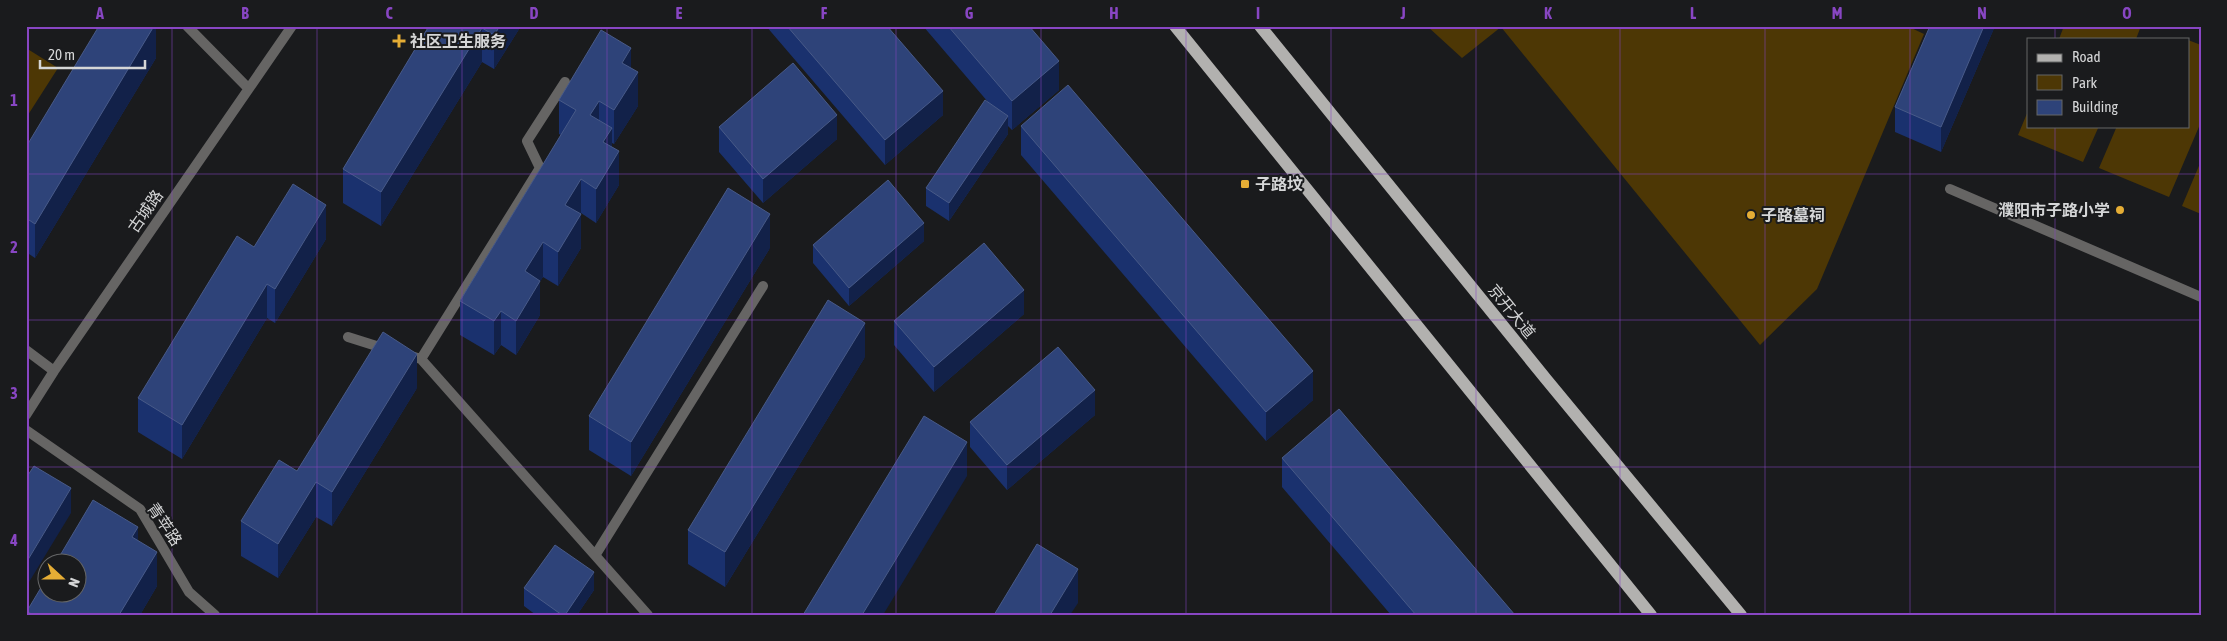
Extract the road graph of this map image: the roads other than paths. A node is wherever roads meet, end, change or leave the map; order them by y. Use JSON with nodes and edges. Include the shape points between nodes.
{"nodes":[{"id":1,"x":187,"y":26,"type":"edge"},
{"id":2,"x":292,"y":26,"type":"edge"},
{"id":3,"x":1175,"y":26,"type":"edge"},
{"id":4,"x":1260,"y":26,"type":"edge"},
{"id":5,"x":565,"y":82,"type":"dead end"},
{"id":6,"x":248,"y":88,"type":"junction"},
{"id":7,"x":1950,"y":189,"type":"dead end"},
{"id":8,"x":763,"y":286,"type":"dead end"},
{"id":9,"x":2201,"y":297,"type":"edge"},
{"id":10,"x":348,"y":338,"type":"dead end"},
{"id":11,"x":26,"y":350,"type":"edge"},
{"id":12,"x":421,"y":359,"type":"junction"},
{"id":13,"x":54,"y":371,"type":"junction"},
{"id":14,"x":26,"y":415,"type":"edge"},
{"id":15,"x":26,"y":430,"type":"edge"},
{"id":16,"x":596,"y":554,"type":"junction"},
{"id":17,"x":215,"y":615,"type":"edge"},
{"id":18,"x":648,"y":615,"type":"edge"},
{"id":19,"x":1651,"y":615,"type":"edge"},
{"id":20,"x":1740,"y":615,"type":"edge"}],
"edges":[{"from":1,"to":6,"type":"street"},
{"from":2,"to":6,"type":"street","name":"古城路"},
{"from":3,"to":19,"type":"main road"},
{"from":4,"to":20,"type":"main road","name":"京开大道"},
{"from":5,"to":12,"type":"street","via":[[527,141],[540,168]]},
{"from":6,"to":13,"type":"street","name":"古城路"},
{"from":7,"to":9,"type":"street"},
{"from":8,"to":16,"type":"street"},
{"from":10,"to":12,"type":"street"},
{"from":11,"to":13,"type":"street"},
{"from":12,"to":16,"type":"street"},
{"from":13,"to":14,"type":"street","name":"古城路"},
{"from":15,"to":17,"type":"street","name":"青苹路","via":[[140,509],[189,592]]},
{"from":16,"to":18,"type":"street"}]}
